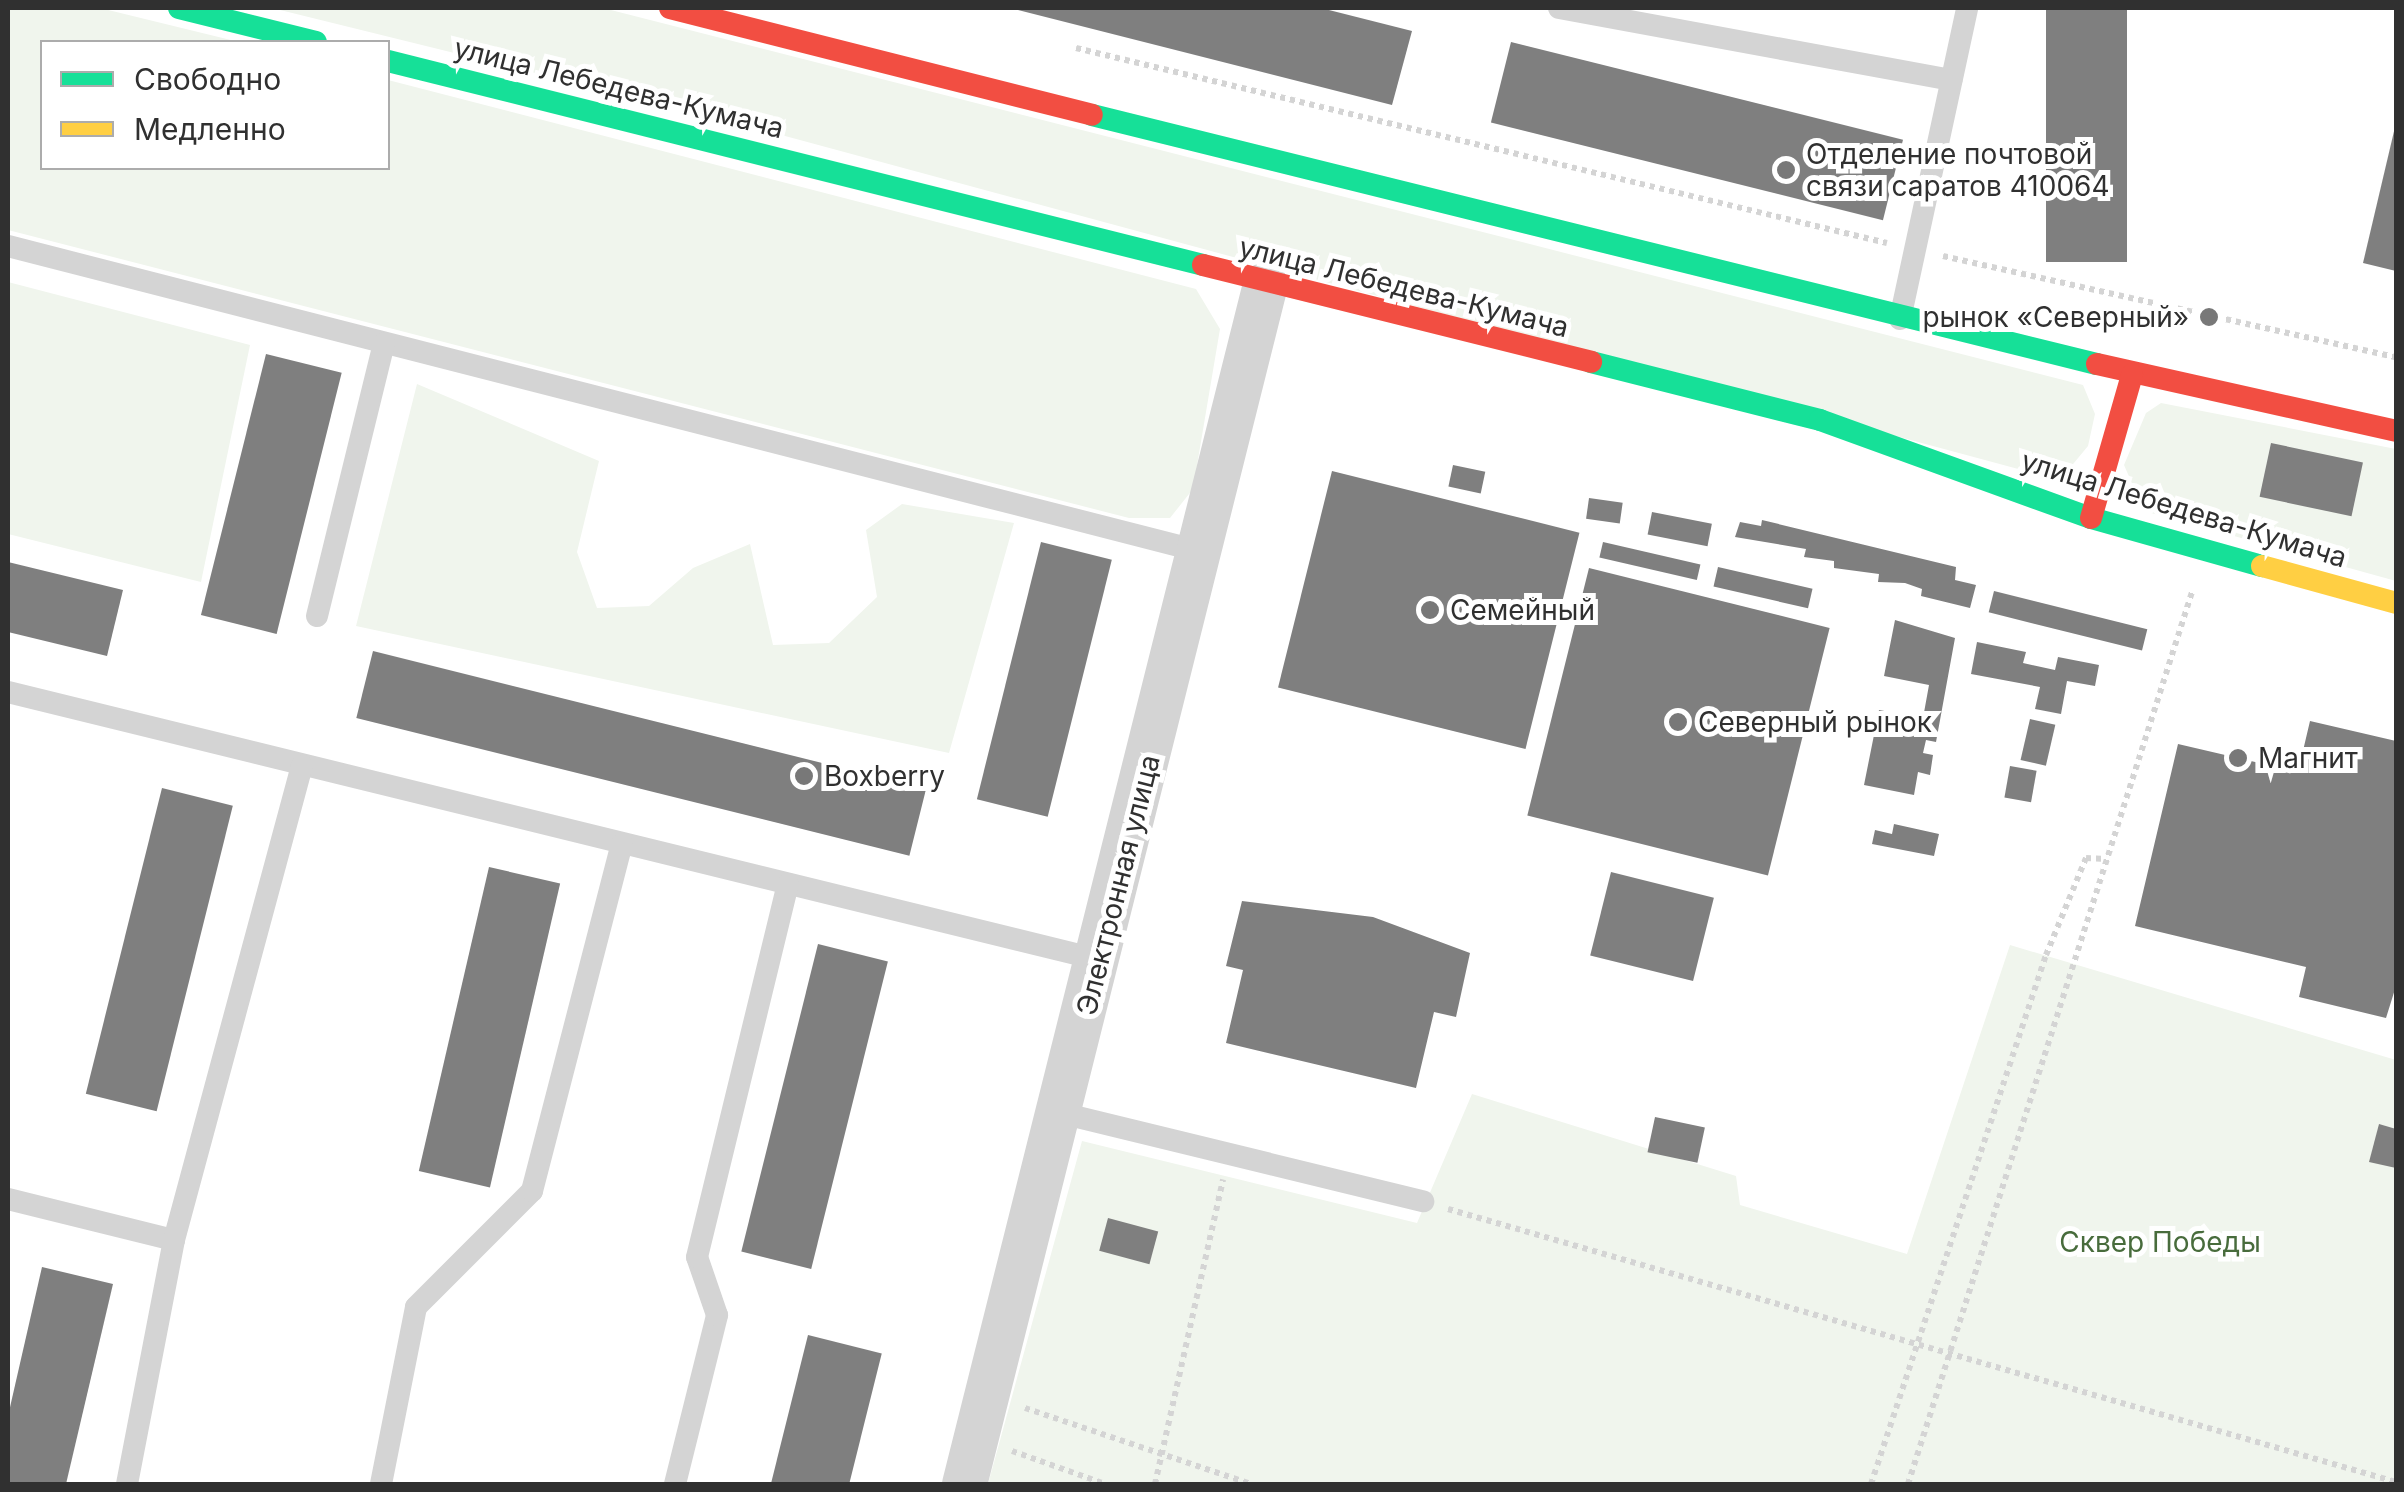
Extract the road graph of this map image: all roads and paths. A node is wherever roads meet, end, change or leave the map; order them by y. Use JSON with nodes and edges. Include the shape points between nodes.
{"nodes":[{"id":1,"x":179,"y":8,"type":"edge"},
{"id":2,"x":670,"y":8,"type":"edge"},
{"id":3,"x":789,"y":8,"type":"edge"},
{"id":4,"x":1560,"y":8,"type":"edge"},
{"id":5,"x":1967,"y":8,"type":"edge"},
{"id":6,"x":781,"y":35,"type":"junction"},
{"id":7,"x":308,"y":40,"type":"edge"},
{"id":8,"x":1076,"y":48,"type":"dead end"},
{"id":9,"x":390,"y":61,"type":"edge"},
{"id":10,"x":1951,"y":80,"type":"junction"},
{"id":11,"x":8,"y":246,"type":"edge"},
{"id":12,"x":1915,"y":250,"type":"junction"},
{"id":13,"x":1265,"y":284,"type":"junction"},
{"id":14,"x":1900,"y":319,"type":"junction"},
{"id":15,"x":384,"y":344,"type":"junction"},
{"id":16,"x":2396,"y":358,"type":"edge"},
{"id":17,"x":2132,"y":375,"type":"junction"},
{"id":18,"x":2396,"y":431,"type":"edge"},
{"id":19,"x":2091,"y":518,"type":"junction"},
{"id":20,"x":1202,"y":552,"type":"junction"},
{"id":21,"x":2205,"y":553,"type":"junction"},
{"id":22,"x":2396,"y":603,"type":"edge"},
{"id":23,"x":316,"y":616,"type":"dead end"},
{"id":24,"x":8,"y":692,"type":"edge"},
{"id":25,"x":302,"y":766,"type":"junction"},
{"id":26,"x":622,"y":844,"type":"junction"},
{"id":27,"x":2106,"y":859,"type":"junction"},
{"id":28,"x":788,"y":884,"type":"junction"},
{"id":29,"x":1100,"y":960,"type":"junction"},
{"id":30,"x":1061,"y":1113,"type":"junction"},
{"id":31,"x":1224,"y":1176,"type":"dead end"},
{"id":32,"x":8,"y":1199,"type":"edge"},
{"id":33,"x":1423,"y":1201,"type":"joint"},
{"id":34,"x":174,"y":1240,"type":"junction"},
{"id":35,"x":1921,"y":1349,"type":"junction"},
{"id":36,"x":1950,"y":1360,"type":"junction"},
{"id":37,"x":980,"y":1420,"type":"junction"},
{"id":38,"x":1162,"y":1456,"type":"junction"},
{"id":39,"x":2396,"y":1482,"type":"edge"},
{"id":40,"x":127,"y":1484,"type":"edge"},
{"id":41,"x":381,"y":1484,"type":"edge"},
{"id":42,"x":675,"y":1484,"type":"edge"},
{"id":43,"x":964,"y":1484,"type":"edge"},
{"id":44,"x":1105,"y":1484,"type":"edge"},
{"id":45,"x":1155,"y":1484,"type":"edge"},
{"id":46,"x":1251,"y":1484,"type":"edge"},
{"id":47,"x":1871,"y":1484,"type":"edge"},
{"id":48,"x":1908,"y":1484,"type":"edge"}],
"edges":[{"from":1,"to":7,"type":"street"},
{"from":2,"to":6,"type":"street"},
{"from":3,"to":6,"type":"lane"},
{"from":4,"to":10,"type":"lane"},
{"from":5,"to":10,"type":"lane"},
{"from":6,"to":14,"type":"street"},
{"from":8,"to":12,"type":"path"},
{"from":9,"to":13,"type":"street","name":"улица Лебедева-Кумача"},
{"from":10,"to":12,"type":"lane"},
{"from":11,"to":15,"type":"lane"},
{"from":12,"to":14,"type":"lane"},
{"from":12,"to":16,"type":"path"},
{"from":13,"to":19,"type":"street","name":"улица Лебедева-Кумача","via":[[1820,420]]},
{"from":13,"to":20,"type":"street","name":"Электронная улица"},
{"from":14,"to":17,"type":"street"},
{"from":15,"to":20,"type":"lane"},
{"from":15,"to":23,"type":"lane"},
{"from":17,"to":18,"type":"street"},
{"from":17,"to":19,"type":"street"},
{"from":19,"to":21,"type":"street","name":"улица Лебедева-Кумача"},
{"from":20,"to":29,"type":"street","name":"Электронная улица"},
{"from":21,"to":22,"type":"street","name":"улица Лебедева-Кумача"},
{"from":21,"to":27,"type":"path"},
{"from":24,"to":25,"type":"lane"},
{"from":25,"to":26,"type":"lane"},
{"from":25,"to":34,"type":"lane"},
{"from":26,"to":28,"type":"lane"},
{"from":26,"to":41,"type":"lane","via":[[532,1191],[416,1307]]},
{"from":27,"to":35,"type":"path","via":[[2086,858],[2046,955]]},
{"from":27,"to":36,"type":"path"},
{"from":28,"to":29,"type":"lane"},
{"from":28,"to":42,"type":"lane","via":[[697,1256],[716,1315]]},
{"from":29,"to":30,"type":"street","name":"Электронная улица"},
{"from":30,"to":33,"type":"lane"},
{"from":30,"to":37,"type":"street","name":"Электронная улица"},
{"from":31,"to":38,"type":"path"},
{"from":32,"to":34,"type":"lane"},
{"from":33,"to":35,"type":"path"},
{"from":34,"to":40,"type":"lane"},
{"from":35,"to":36,"type":"path"},
{"from":35,"to":47,"type":"path"},
{"from":36,"to":39,"type":"path"},
{"from":36,"to":48,"type":"path"},
{"from":37,"to":38,"type":"path"},
{"from":37,"to":43,"type":"street","name":"Электронная улица"},
{"from":37,"to":44,"type":"path"},
{"from":38,"to":45,"type":"path"},
{"from":38,"to":46,"type":"path"}]}
